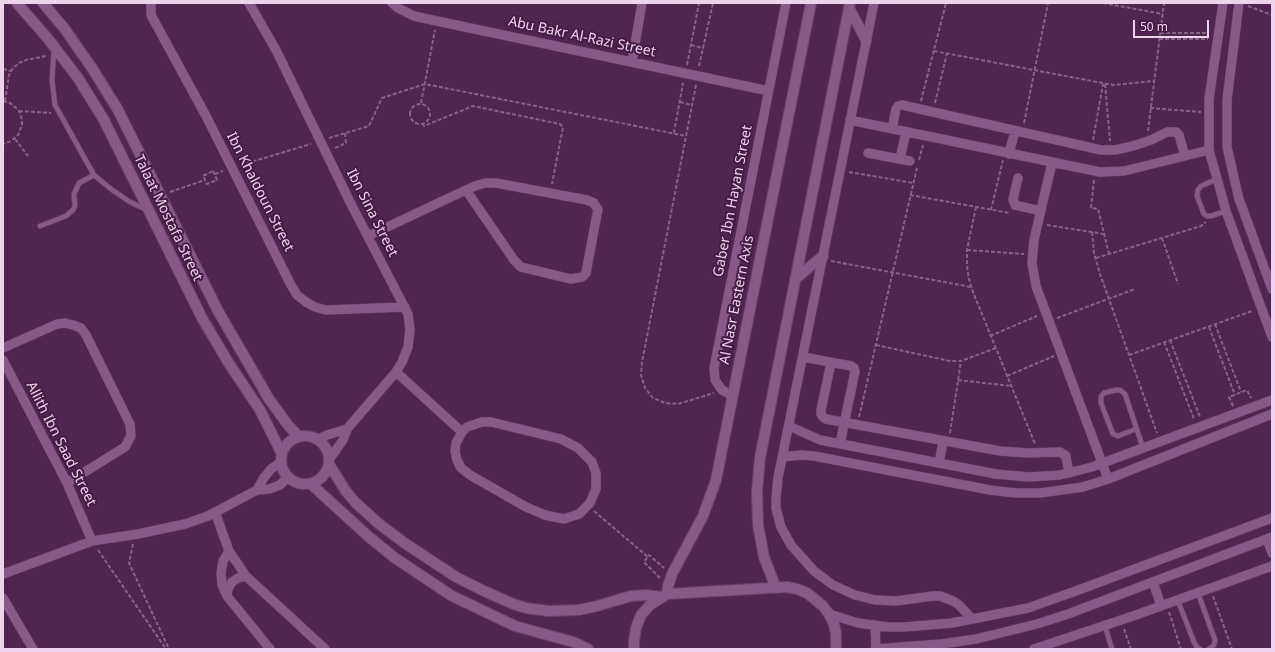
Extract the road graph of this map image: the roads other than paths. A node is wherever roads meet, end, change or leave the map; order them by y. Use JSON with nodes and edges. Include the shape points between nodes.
{"nodes":[{"id":1,"x":17,"y":3,"type":"edge"},
{"id":2,"x":43,"y":3,"type":"edge"},
{"id":3,"x":151,"y":3,"type":"edge"},
{"id":4,"x":249,"y":3,"type":"edge"},
{"id":5,"x":392,"y":3,"type":"edge"},
{"id":6,"x":642,"y":3,"type":"edge"},
{"id":7,"x":786,"y":3,"type":"edge"},
{"id":8,"x":811,"y":3,"type":"edge"},
{"id":9,"x":874,"y":3,"type":"edge"},
{"id":10,"x":1223,"y":3,"type":"edge"},
{"id":11,"x":1243,"y":4,"type":"edge"},
{"id":12,"x":850,"y":5,"type":"edge"},
{"id":13,"x":866,"y":40,"type":"junction"},
{"id":14,"x":54,"y":51,"type":"junction"},
{"id":15,"x":632,"y":62,"type":"junction"},
{"id":16,"x":769,"y":91,"type":"junction"},
{"id":17,"x":850,"y":120,"type":"junction"},
{"id":18,"x":892,"y":128,"type":"junction"},
{"id":19,"x":906,"y":132,"type":"junction"},
{"id":20,"x":1018,"y":132,"type":"junction"},
{"id":21,"x":1209,"y":150,"type":"junction"},
{"id":22,"x":868,"y":153,"type":"dead end"},
{"id":23,"x":1007,"y":153,"type":"junction"},
{"id":24,"x":1185,"y":156,"type":"junction"},
{"id":25,"x":900,"y":159,"type":"junction"},
{"id":26,"x":910,"y":161,"type":"dead end"},
{"id":27,"x":1052,"y":163,"type":"junction"},
{"id":28,"x":94,"y":175,"type":"junction"},
{"id":29,"x":1018,"y":178,"type":"dead end"},
{"id":30,"x":1217,"y":179,"type":"junction"},
{"id":31,"x":466,"y":190,"type":"junction"},
{"id":32,"x":1040,"y":211,"type":"junction"},
{"id":33,"x":1226,"y":211,"type":"junction"},
{"id":34,"x":150,"y":212,"type":"junction"},
{"id":35,"x":40,"y":226,"type":"dead end"},
{"id":36,"x":368,"y":236,"type":"junction"},
{"id":37,"x":823,"y":258,"type":"junction"},
{"id":38,"x":795,"y":279,"type":"junction"},
{"id":39,"x":1272,"y":289,"type":"edge"},
{"id":40,"x":404,"y":307,"type":"junction"},
{"id":41,"x":1272,"y":336,"type":"edge"},
{"id":42,"x":3,"y":348,"type":"edge"},
{"id":43,"x":803,"y":357,"type":"junction"},
{"id":44,"x":3,"y":360,"type":"edge"},
{"id":45,"x":831,"y":363,"type":"junction"},
{"id":46,"x":396,"y":372,"type":"junction"},
{"id":47,"x":733,"y":396,"type":"junction"},
{"id":48,"x":1272,"y":400,"type":"edge"},
{"id":49,"x":1272,"y":414,"type":"edge"},
{"id":50,"x":845,"y":423,"type":"junction"},
{"id":51,"x":789,"y":426,"type":"junction"},
{"id":52,"x":347,"y":429,"type":"junction"},
{"id":53,"x":1136,"y":429,"type":"junction"},
{"id":54,"x":462,"y":432,"type":"junction"},
{"id":55,"x":299,"y":437,"type":"junction"},
{"id":56,"x":318,"y":439,"type":"junction"},
{"id":57,"x":946,"y":442,"type":"junction"},
{"id":58,"x":840,"y":444,"type":"junction"},
{"id":59,"x":1143,"y":448,"type":"junction"},
{"id":60,"x":281,"y":458,"type":"junction"},
{"id":61,"x":782,"y":458,"type":"junction"},
{"id":62,"x":329,"y":462,"type":"junction"},
{"id":63,"x":939,"y":463,"type":"junction"},
{"id":64,"x":1103,"y":464,"type":"junction"},
{"id":65,"x":1069,"y":473,"type":"junction"},
{"id":66,"x":288,"y":477,"type":"junction"},
{"id":67,"x":1108,"y":479,"type":"junction"},
{"id":68,"x":67,"y":483,"type":"junction"},
{"id":69,"x":311,"y":484,"type":"junction"},
{"id":70,"x":258,"y":490,"type":"junction"},
{"id":71,"x":216,"y":512,"type":"junction"},
{"id":72,"x":1272,"y":518,"type":"edge"},
{"id":73,"x":1270,"y":538,"type":"edge"},
{"id":74,"x":92,"y":541,"type":"junction"},
{"id":75,"x":229,"y":551,"type":"junction"},
{"id":76,"x":1272,"y":553,"type":"edge"},
{"id":77,"x":1272,"y":566,"type":"edge"},
{"id":78,"x":3,"y":574,"type":"edge"},
{"id":79,"x":246,"y":576,"type":"junction"},
{"id":80,"x":1153,"y":582,"type":"junction"},
{"id":81,"x":776,"y":588,"type":"junction"},
{"id":82,"x":665,"y":593,"type":"junction"},
{"id":83,"x":1198,"y":593,"type":"junction"},
{"id":84,"x":227,"y":596,"type":"junction"},
{"id":85,"x":3,"y":598,"type":"edge"},
{"id":86,"x":1178,"y":601,"type":"junction"},
{"id":87,"x":1164,"y":605,"type":"junction"},
{"id":88,"x":829,"y":614,"type":"junction"},
{"id":89,"x":972,"y":619,"type":"junction"},
{"id":90,"x":875,"y":626,"type":"junction"},
{"id":91,"x":1105,"y":626,"type":"junction"},
{"id":92,"x":976,"y":639,"type":"junction"},
{"id":93,"x":634,"y":645,"type":"edge"},
{"id":94,"x":33,"y":649,"type":"edge"},
{"id":95,"x":270,"y":649,"type":"edge"},
{"id":96,"x":325,"y":649,"type":"edge"},
{"id":97,"x":588,"y":649,"type":"edge"},
{"id":98,"x":625,"y":649,"type":"edge"},
{"id":99,"x":836,"y":649,"type":"edge"},
{"id":100,"x":876,"y":649,"type":"edge"},
{"id":101,"x":977,"y":649,"type":"edge"},
{"id":102,"x":1034,"y":649,"type":"edge"},
{"id":103,"x":1112,"y":649,"type":"edge"},
{"id":104,"x":1200,"y":649,"type":"edge"},
{"id":105,"x":1209,"y":649,"type":"edge"}],
"edges":[{"from":1,"to":14,"type":"street","name":"Talaat Mostafa Street"},
{"from":2,"to":55,"type":"street","name":"Talaat Mostafa Street","via":[[64,28],[118,110],[241,353],[269,399]]},
{"from":3,"to":40,"type":"street","name":"Ibn Khaldoun Street","via":[[151,16],[206,116],[297,294],[315,307],[326,310]]},
{"from":4,"to":36,"type":"street","name":"Ibn Sina Street","via":[[276,50]]},
{"from":5,"to":15,"type":"street","name":"Abu Bakr Al-Razi Street","via":[[414,16]]},
{"from":6,"to":15,"type":"street"},
{"from":7,"to":16,"type":"street","name":"Gaber Ibn Hayan Street"},
{"from":8,"to":47,"type":"street","name":"Al Nasr Eastern Axis"},
{"from":9,"to":13,"type":"street"},
{"from":10,"to":21,"type":"street","via":[[1209,99]]},
{"from":11,"to":39,"type":"street","via":[[1227,100],[1227,147],[1239,199]]},
{"from":12,"to":13,"type":"street"},
{"from":12,"to":38,"type":"street"},
{"from":13,"to":17,"type":"street"},
{"from":14,"to":28,"type":"lane","via":[[52,80],[55,105]]},
{"from":14,"to":34,"type":"street","name":"Talaat Mostafa Street","via":[[78,78],[104,120]]},
{"from":15,"to":16,"type":"street","name":"Abu Bakr Al-Razi Street"},
{"from":16,"to":47,"type":"street","name":"Gaber Ibn Hayan Street","via":[[714,368],[715,380],[722,390]]},
{"from":17,"to":18,"type":"street"},
{"from":17,"to":37,"type":"street"},
{"from":18,"to":19,"type":"street"},
{"from":18,"to":20,"type":"street","via":[[896,109],[902,105]]},
{"from":19,"to":23,"type":"street"},
{"from":19,"to":25,"type":"street"},
{"from":20,"to":23,"type":"street"},
{"from":20,"to":24,"type":"street","via":[[1091,149],[1110,150],[1133,146],[1168,132],[1176,132]]},
{"from":21,"to":24,"type":"street"},
{"from":21,"to":30,"type":"street"},
{"from":22,"to":25,"type":"street"},
{"from":23,"to":27,"type":"street"},
{"from":24,"to":27,"type":"street","via":[[1112,172],[1095,172]]},
{"from":25,"to":26,"type":"street"},
{"from":27,"to":32,"type":"street"},
{"from":28,"to":34,"type":"lane","via":[[130,202]]},
{"from":28,"to":35,"type":"lane","via":[[79,184],[74,194],[74,210],[66,216]]},
{"from":29,"to":32,"type":"street","via":[[1013,199],[1015,205]]},
{"from":30,"to":33,"type":"street"},
{"from":30,"to":33,"type":"lane","via":[[1201,186],[1197,193],[1204,214],[1209,216]]},
{"from":31,"to":31,"type":"street","via":[[485,183],[496,183],[594,203],[598,210],[586,273],[582,277],[571,279],[517,264]]},
{"from":31,"to":36,"type":"street"},
{"from":32,"to":64,"type":"street","via":[[1032,263],[1036,286]]},
{"from":33,"to":41,"type":"street"},
{"from":34,"to":60,"type":"street","name":"Talaat Mostafa Street","via":[[202,318],[260,410]]},
{"from":36,"to":40,"type":"street","name":"Ibn Sina Street"},
{"from":37,"to":38,"type":"street"},
{"from":37,"to":43,"type":"street"},
{"from":38,"to":81,"type":"street","via":[[760,458],[757,492],[758,525],[764,557]]},
{"from":40,"to":46,"type":"street","name":"Ibn Sina Street","via":[[408,314],[410,330],[408,347]]},
{"from":42,"to":68,"type":"street","via":[[57,324],[74,324],[81,328],[130,424],[131,436],[125,448]]},
{"from":43,"to":45,"type":"street"},
{"from":43,"to":51,"type":"street"},
{"from":44,"to":68,"type":"street","name":"Allith Ibn Saad Street"},
{"from":45,"to":50,"type":"street","via":[[821,414],[826,419]]},
{"from":45,"to":50,"type":"street","via":[[851,366],[855,372]]},
{"from":46,"to":52,"type":"street","name":"Ibn Sina Street"},
{"from":46,"to":54,"type":"street"},
{"from":47,"to":82,"type":"street","name":"Al Nasr Eastern Axis","via":[[716,480],[703,516],[672,574]]},
{"from":48,"to":59,"type":"street"},
{"from":49,"to":67,"type":"street"},
{"from":50,"to":57,"type":"street"},
{"from":50,"to":58,"type":"street"},
{"from":51,"to":58,"type":"street","via":[[814,438]]},
{"from":51,"to":61,"type":"street"},
{"from":52,"to":56,"type":"street"},
{"from":52,"to":62,"type":"street","name":"Ibn Sina Street"},
{"from":53,"to":53,"type":"lane","via":[[1123,392],[1113,390],[1100,397],[1113,434],[1118,436]]},
{"from":53,"to":59,"type":"lane"},
{"from":54,"to":54,"type":"street","via":[[473,424],[491,422],[561,439],[578,448],[592,462],[596,473],[596,489],[590,503],[579,514],[564,519],[526,507],[461,468],[455,451],[456,442]]},
{"from":55,"to":56,"type":"street"},
{"from":55,"to":60,"type":"street","via":[[288,443]]},
{"from":56,"to":62,"type":"street","via":[[326,448]]},
{"from":57,"to":63,"type":"street"},
{"from":57,"to":65,"type":"street","via":[[1000,451],[1057,451],[1066,456]]},
{"from":58,"to":63,"type":"street"},
{"from":59,"to":64,"type":"street"},
{"from":60,"to":66,"type":"street","via":[[282,468]]},
{"from":60,"to":70,"type":"street","via":[[263,479]]},
{"from":61,"to":67,"type":"street","via":[[814,456],[1015,493],[1065,490]]},
{"from":61,"to":89,"type":"street","via":[[776,488],[778,518],[791,546],[814,571],[844,591],[865,598],[896,601],[933,596],[947,598],[959,605]]},
{"from":62,"to":69,"type":"street","via":[[326,473]]},
{"from":62,"to":82,"type":"street","via":[[345,490],[378,523],[456,577],[513,604],[548,611],[579,610],[631,596]]},
{"from":63,"to":65,"type":"street","via":[[996,474],[1029,477]]},
{"from":64,"to":65,"type":"street"},
{"from":64,"to":67,"type":"street"},
{"from":66,"to":69,"type":"street","via":[[295,482]]},
{"from":66,"to":70,"type":"street","via":[[280,485]]},
{"from":68,"to":74,"type":"street","name":"Allith Ibn Saad Street"},
{"from":69,"to":97,"type":"street","via":[[395,558],[452,596],[515,626],[573,642]]},
{"from":70,"to":71,"type":"street"},
{"from":71,"to":74,"type":"street","via":[[185,524]]},
{"from":71,"to":75,"type":"street"},
{"from":72,"to":89,"type":"street","via":[[1028,608]]},
{"from":73,"to":76,"type":"street"},
{"from":73,"to":80,"type":"street"},
{"from":74,"to":78,"type":"street"},
{"from":75,"to":79,"type":"street"},
{"from":75,"to":84,"type":"street","via":[[223,561],[221,573],[222,585]]},
{"from":77,"to":83,"type":"street"},
{"from":79,"to":84,"type":"street","via":[[232,582]]},
{"from":79,"to":96,"type":"street"},
{"from":80,"to":87,"type":"street"},
{"from":80,"to":92,"type":"street","via":[[1031,626]]},
{"from":81,"to":82,"type":"street"},
{"from":81,"to":88,"type":"street","via":[[792,588],[807,593]]},
{"from":82,"to":93,"type":"street","via":[[650,605],[642,616],[636,628]]},
{"from":83,"to":86,"type":"street"},
{"from":83,"to":105,"type":"lane","via":[[1215,640]]},
{"from":84,"to":95,"type":"street"},
{"from":85,"to":94,"type":"street"},
{"from":86,"to":87,"type":"street"},
{"from":86,"to":104,"type":"lane","via":[[1194,642]]},
{"from":87,"to":91,"type":"street"},
{"from":88,"to":90,"type":"street"},
{"from":88,"to":99,"type":"street","via":[[836,634]]},
{"from":89,"to":90,"type":"street","via":[[904,627]]},
{"from":90,"to":100,"type":"street"},
{"from":91,"to":102,"type":"street"},
{"from":91,"to":103,"type":"lane"},
{"from":92,"to":100,"type":"street"},
{"from":92,"to":101,"type":"street"},
{"from":93,"to":98,"type":"street"}]}
